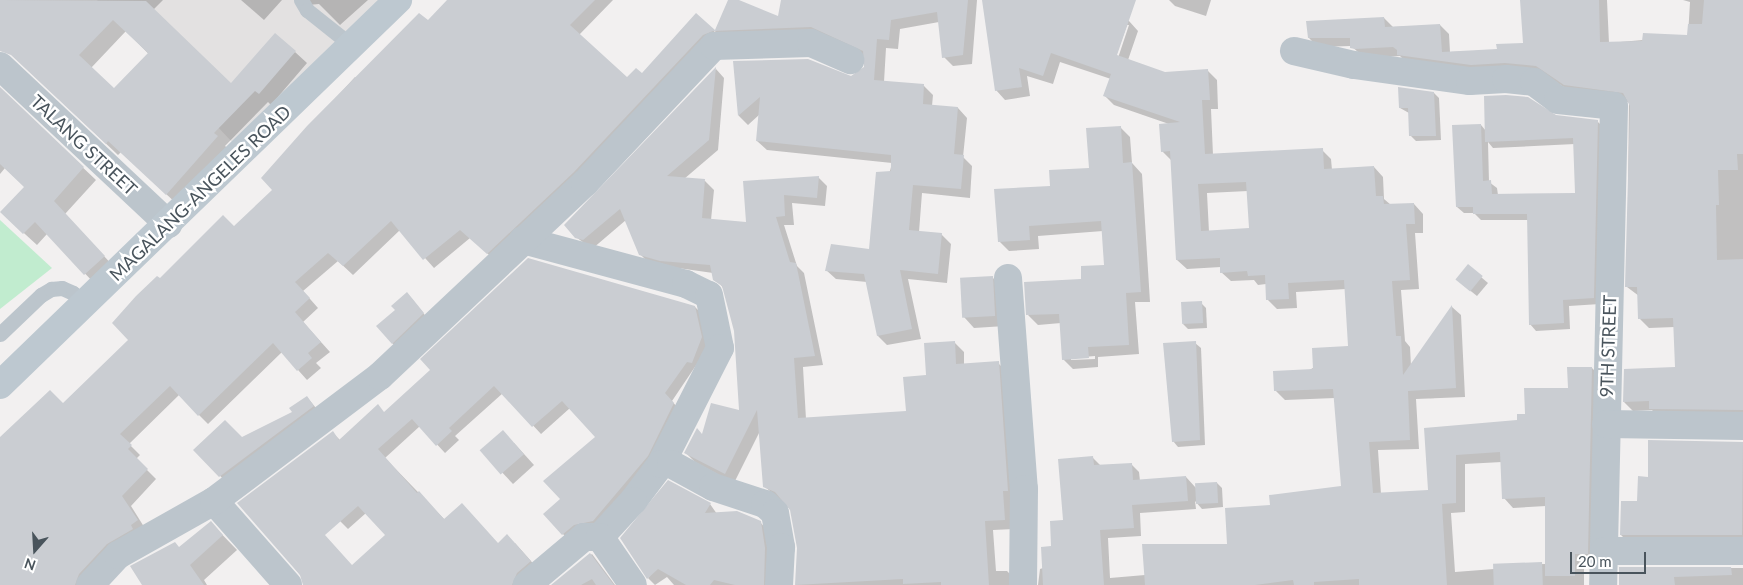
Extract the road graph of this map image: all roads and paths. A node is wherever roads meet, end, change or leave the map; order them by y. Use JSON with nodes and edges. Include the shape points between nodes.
{"nodes":[{"id":1,"x":301,"y":0,"type":"edge"},
{"id":2,"x":398,"y":0,"type":"edge"},
{"id":3,"x":351,"y":45,"type":"junction"},
{"id":4,"x":1294,"y":51,"type":"dead end"},
{"id":5,"x":850,"y":60,"type":"dead end"},
{"id":6,"x":0,"y":66,"type":"edge"},
{"id":7,"x":168,"y":224,"type":"junction"},
{"id":8,"x":523,"y":240,"type":"junction"},
{"id":9,"x":1008,"y":278,"type":"dead end"},
{"id":10,"x":84,"y":305,"type":"junction"},
{"id":11,"x":4,"y":324,"type":"edge"},
{"id":12,"x":0,"y":385,"type":"edge"},
{"id":13,"x":1606,"y":424,"type":"junction"},
{"id":14,"x":1743,"y":426,"type":"edge"},
{"id":15,"x":662,"y":464,"type":"junction"},
{"id":16,"x":214,"y":501,"type":"junction"},
{"id":17,"x":600,"y":537,"type":"junction"},
{"id":18,"x":1604,"y":551,"type":"junction"},
{"id":19,"x":1743,"y":551,"type":"edge"},
{"id":20,"x":90,"y":585,"type":"edge"},
{"id":21,"x":288,"y":585,"type":"edge"},
{"id":22,"x":527,"y":585,"type":"edge"},
{"id":23,"x":633,"y":585,"type":"edge"},
{"id":24,"x":779,"y":585,"type":"edge"},
{"id":25,"x":1023,"y":585,"type":"edge"},
{"id":26,"x":1603,"y":585,"type":"edge"}],
"edges":[{"from":1,"to":3,"type":"lane","via":[[307,10]]},
{"from":2,"to":3,"type":"main road","name":"MAGALANG-ANGELES ROAD"},
{"from":3,"to":7,"type":"main road","name":"MAGALANG-ANGELES ROAD"},
{"from":4,"to":13,"type":"street","name":"9TH STREET","via":[[1334,61],[1470,81],[1506,79],[1534,82],[1558,100],[1614,106]]},
{"from":5,"to":8,"type":"street","via":[[811,43],[714,46],[585,183]]},
{"from":6,"to":7,"type":"street","name":"TALANG STREET"},
{"from":7,"to":10,"type":"main road","name":"MAGALANG-ANGELES ROAD"},
{"from":8,"to":15,"type":"street","via":[[686,284],[709,295],[720,348]]},
{"from":8,"to":16,"type":"street","via":[[380,376]]},
{"from":9,"to":25,"type":"street","via":[[1024,488]]},
{"from":10,"to":11,"type":"lane","via":[[73,293],[62,288],[51,289]]},
{"from":10,"to":12,"type":"main road","name":"MAGALANG-ANGELES ROAD"},
{"from":13,"to":14,"type":"street"},
{"from":13,"to":18,"type":"street","name":"9TH STREET"},
{"from":15,"to":17,"type":"street"},
{"from":15,"to":24,"type":"street","via":[[671,464],[713,487],[765,504],[775,513],[781,547]]},
{"from":16,"to":20,"type":"street","via":[[118,555]]},
{"from":16,"to":21,"type":"street"},
{"from":17,"to":22,"type":"street","via":[[584,537]]},
{"from":17,"to":23,"type":"street"},
{"from":18,"to":19,"type":"street"},
{"from":18,"to":26,"type":"street","name":"9TH STREET"}]}
